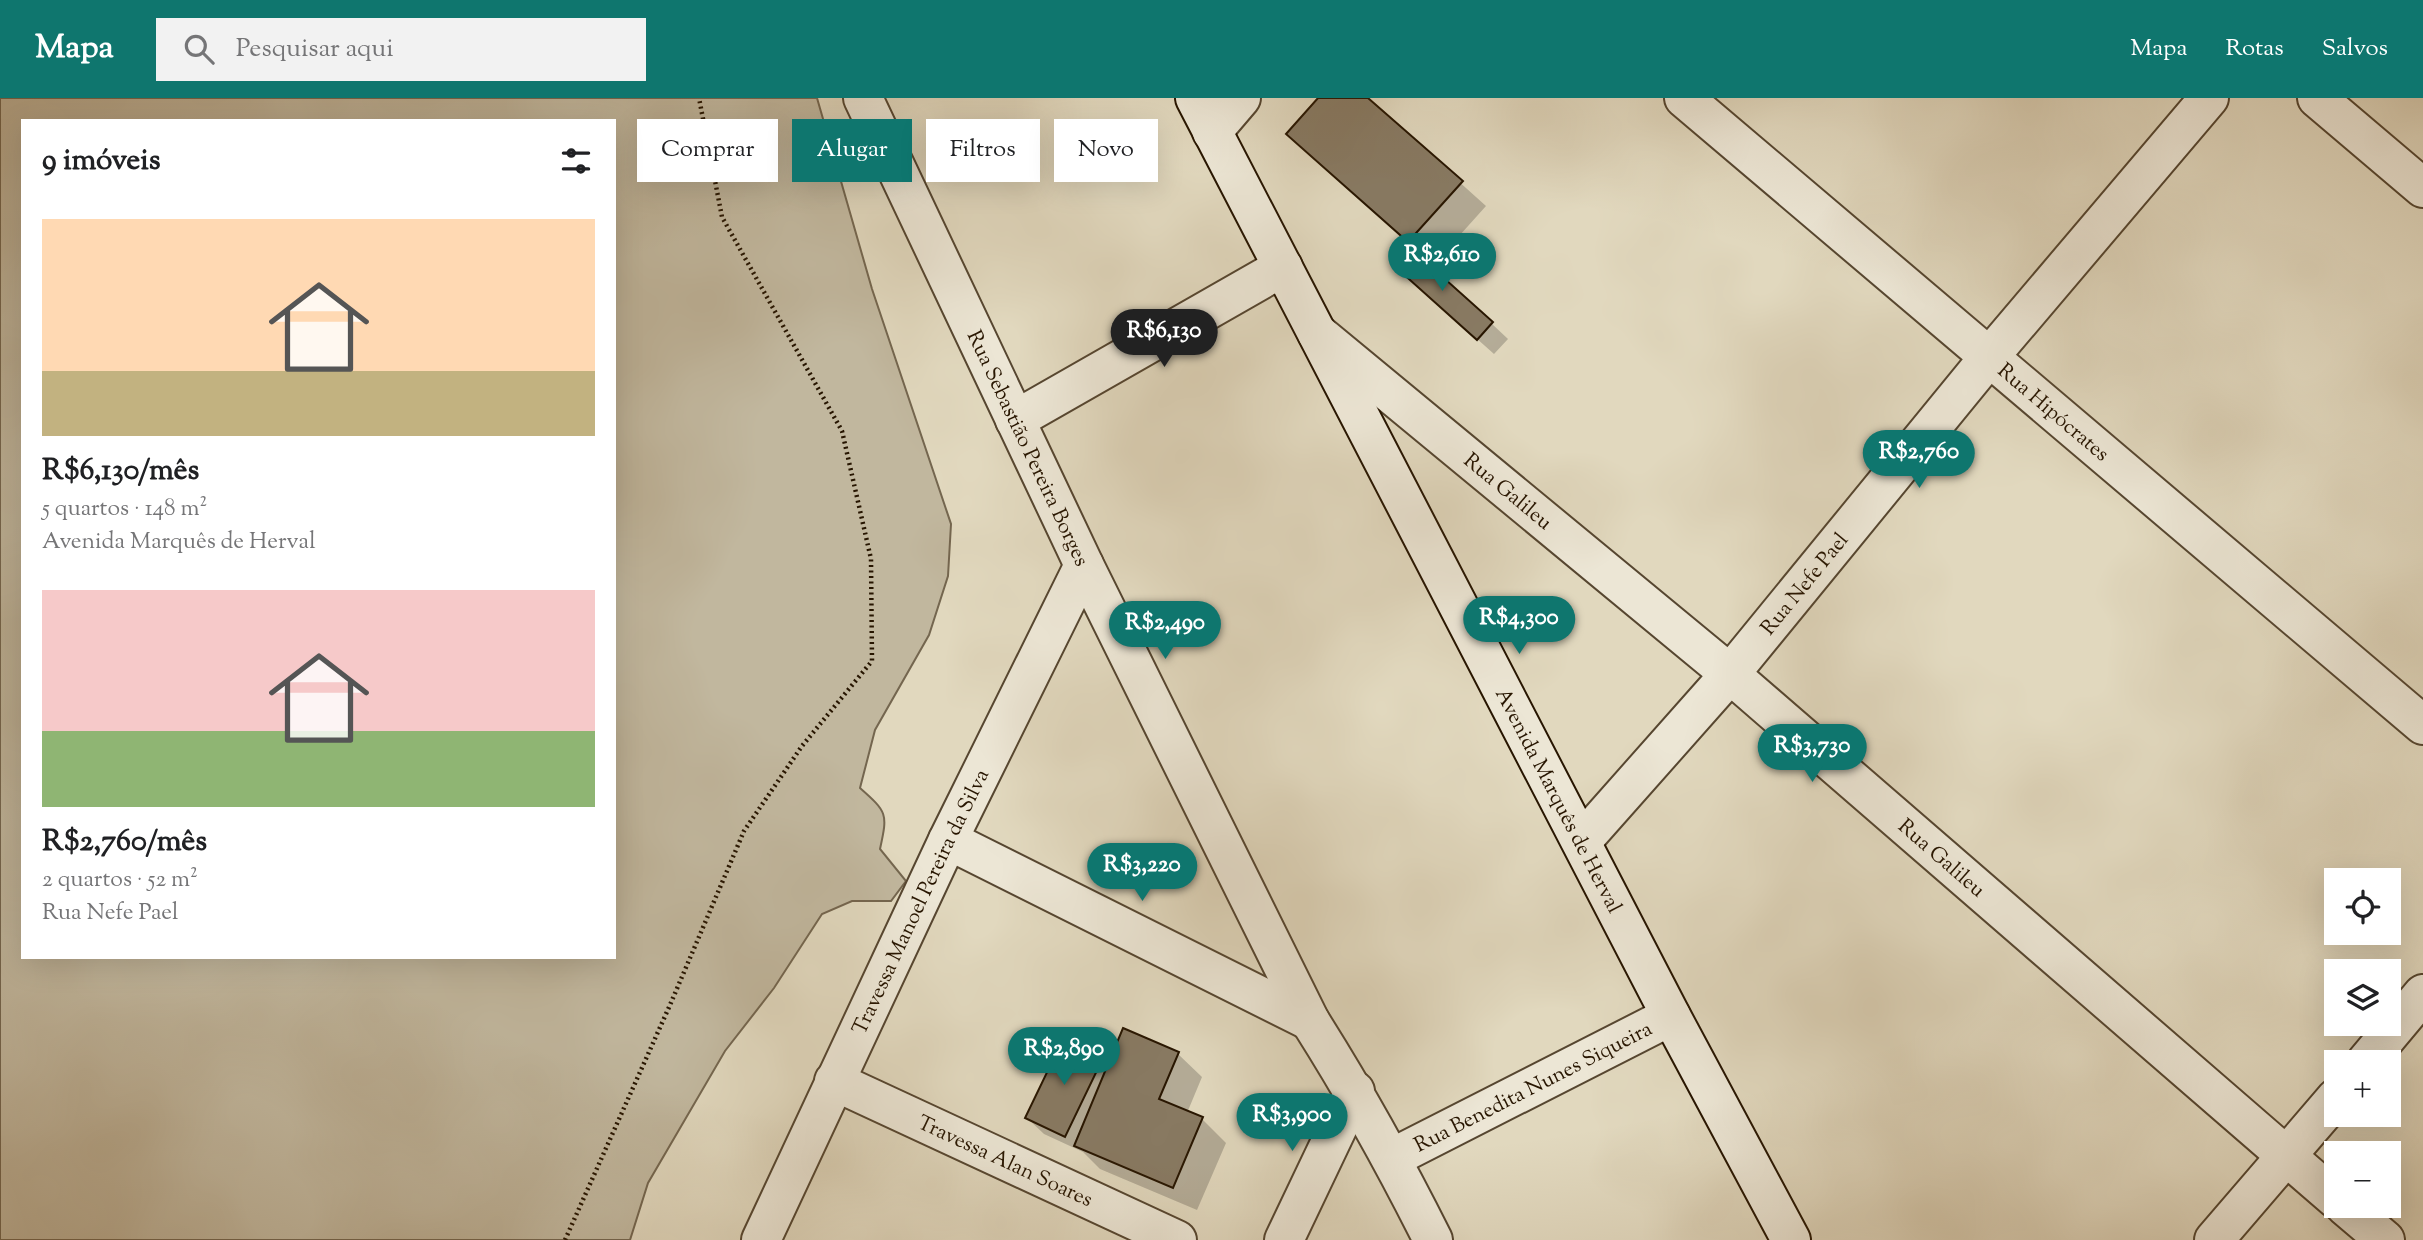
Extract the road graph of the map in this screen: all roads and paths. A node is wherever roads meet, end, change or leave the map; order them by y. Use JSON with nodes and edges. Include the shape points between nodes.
{"nodes":[{"id":1,"x":699,"y":98,"type":"edge"},
{"id":2,"x":863,"y":98,"type":"edge"},
{"id":3,"x":1195,"y":98,"type":"edge"},
{"id":4,"x":1241,"y":98,"type":"edge"},
{"id":5,"x":1684,"y":98,"type":"edge"},
{"id":6,"x":2209,"y":98,"type":"edge"},
{"id":7,"x":2317,"y":98,"type":"edge"},
{"id":8,"x":1212,"y":131,"type":"junction"},
{"id":9,"x":2423,"y":188,"type":"edge"},
{"id":10,"x":1283,"y":267,"type":"junction"},
{"id":11,"x":1317,"y":333,"type":"junction"},
{"id":12,"x":1990,"y":356,"type":"junction"},
{"id":13,"x":1015,"y":420,"type":"junction"},
{"id":14,"x":1084,"y":565,"type":"junction"},
{"id":15,"x":1730,"y":674,"type":"junction"},
{"id":16,"x":2423,"y":725,"type":"edge"},
{"id":17,"x":948,"y":840,"type":"junction"},
{"id":18,"x":1582,"y":841,"type":"junction"},
{"id":19,"x":2423,"y":993,"type":"edge"},
{"id":20,"x":1671,"y":1016,"type":"junction"},
{"id":21,"x":1310,"y":1021,"type":"junction"},
{"id":22,"x":2376,"y":1050,"type":"edge"},
{"id":23,"x":834,"y":1081,"type":"junction"},
{"id":24,"x":1354,"y":1091,"type":"junction"},
{"id":25,"x":2324,"y":1112,"type":"edge"},
{"id":26,"x":2287,"y":1157,"type":"junction"},
{"id":27,"x":1392,"y":1158,"type":"junction"},
{"id":28,"x":2324,"y":1189,"type":"edge"},
{"id":29,"x":2359,"y":1218,"type":"edge"},
{"id":30,"x":565,"y":1240,"type":"edge"},
{"id":31,"x":761,"y":1240,"type":"edge"},
{"id":32,"x":1177,"y":1240,"type":"edge"},
{"id":33,"x":1284,"y":1240,"type":"edge"},
{"id":34,"x":1433,"y":1240,"type":"edge"},
{"id":35,"x":1791,"y":1240,"type":"edge"},
{"id":36,"x":2214,"y":1240,"type":"edge"},
{"id":37,"x":2385,"y":1240,"type":"edge"}],
"edges":[{"from":1,"to":30,"type":"path","via":[[722,217],[842,431],[871,559],[872,661],[802,746],[744,831]]},
{"from":2,"to":13,"type":"street","name":"Rua Sebastião Pereira Borges"},
{"from":3,"to":8,"type":"street","name":"Avenida Marquês de Herval"},
{"from":4,"to":8,"type":"street"},
{"from":5,"to":12,"type":"street","name":"Rua Hipócrates"},
{"from":6,"to":12,"type":"street","name":"Rua Nefe Pael"},
{"from":7,"to":9,"type":"street"},
{"from":8,"to":10,"type":"street","name":"Avenida Marquês de Herval"},
{"from":10,"to":11,"type":"street","name":"Avenida Marquês de Herval"},
{"from":10,"to":13,"type":"street"},
{"from":11,"to":15,"type":"street","name":"Rua Galileu"},
{"from":11,"to":18,"type":"street","name":"Avenida Marquês de Herval"},
{"from":12,"to":15,"type":"street","name":"Rua Nefe Pael"},
{"from":12,"to":16,"type":"street","name":"Rua Hipócrates"},
{"from":13,"to":14,"type":"street","name":"Rua Sebastião Pereira Borges"},
{"from":14,"to":17,"type":"street","name":"Travessa Manoel Pereira da Silva"},
{"from":14,"to":21,"type":"street","name":"Rua Sebastião Pereira Borges"},
{"from":15,"to":18,"type":"street","name":"Rua Nefe Pael"},
{"from":15,"to":26,"type":"street","name":"Rua Galileu"},
{"from":17,"to":21,"type":"street"},
{"from":17,"to":23,"type":"street","name":"Travessa Manoel Pereira da Silva"},
{"from":18,"to":20,"type":"street","name":"Avenida Marquês de Herval"},
{"from":19,"to":22,"type":"street"},
{"from":20,"to":27,"type":"street","name":"Rua Benedita Nunes Siqueira"},
{"from":20,"to":35,"type":"street","name":"Avenida Marquês de Herval"},
{"from":21,"to":24,"type":"street","name":"Rua Sebastião Pereira Borges"},
{"from":23,"to":31,"type":"street","name":"Travessa Manoel Pereira da Silva"},
{"from":23,"to":32,"type":"street","name":"Travessa Alan Soares"},
{"from":24,"to":27,"type":"street","name":"Rua Sebastião Pereira Borges"},
{"from":24,"to":33,"type":"street"},
{"from":25,"to":26,"type":"street"},
{"from":26,"to":28,"type":"street","name":"Rua Galileu"},
{"from":26,"to":36,"type":"street"},
{"from":27,"to":34,"type":"street","name":"Rua Sebastião Pereira Borges"},
{"from":29,"to":37,"type":"street"}]}
